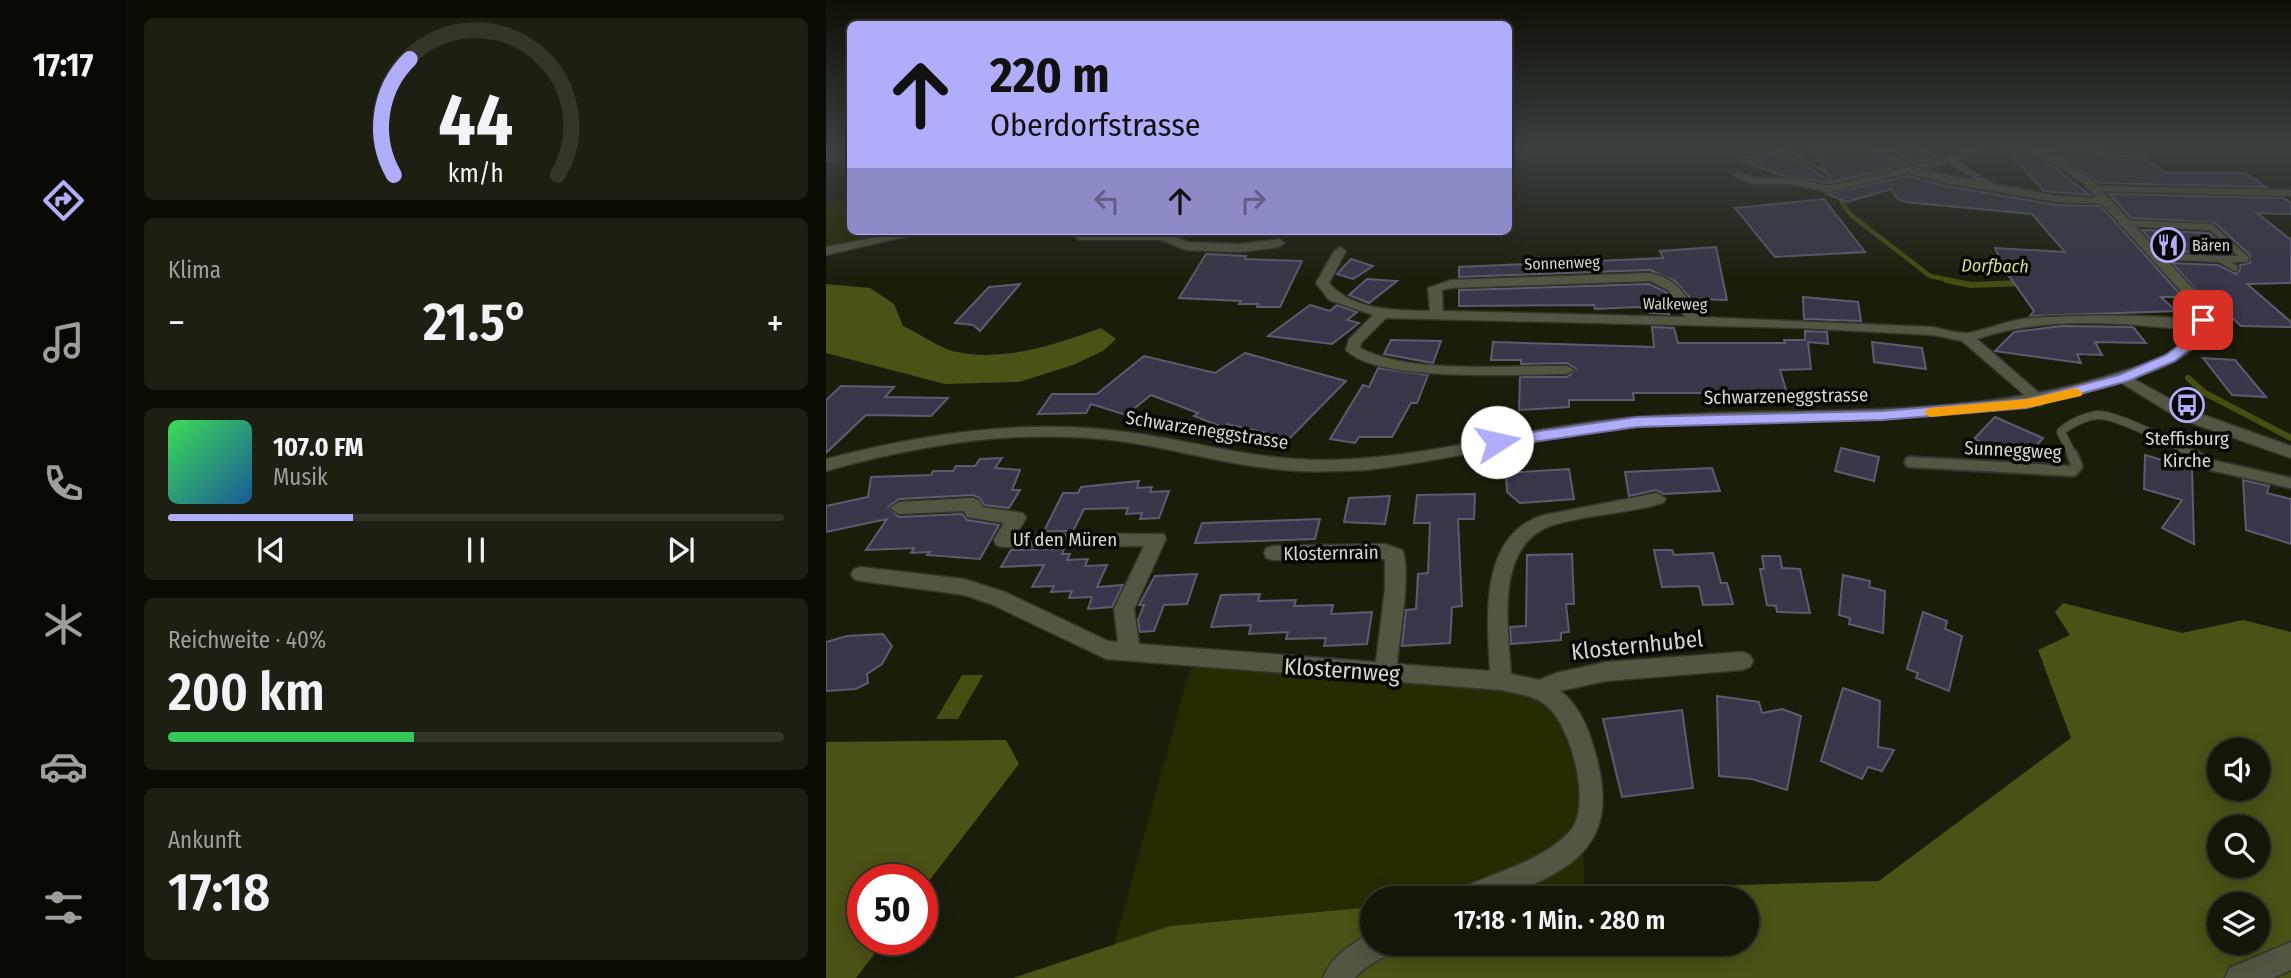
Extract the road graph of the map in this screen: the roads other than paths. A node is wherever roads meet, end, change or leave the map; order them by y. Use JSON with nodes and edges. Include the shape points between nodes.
{"nodes":[{"id":1,"x":2020,"y":193,"type":"edge"},
{"id":2,"x":2097,"y":193,"type":"edge"},
{"id":3,"x":2273,"y":193,"type":"edge"},
{"id":4,"x":2291,"y":193,"type":"edge"},
{"id":5,"x":2104,"y":201,"type":"junction"},
{"id":6,"x":2123,"y":223,"type":"junction"},
{"id":7,"x":904,"y":235,"type":"edge"},
{"id":8,"x":1078,"y":235,"type":"edge"},
{"id":9,"x":1279,"y":243,"type":"dead end"},
{"id":10,"x":826,"y":251,"type":"edge"},
{"id":11,"x":1340,"y":251,"type":"dead end"},
{"id":12,"x":2154,"y":256,"type":"junction"},
{"id":13,"x":2220,"y":259,"type":"junction"},
{"id":14,"x":2235,"y":268,"type":"dead end"},
{"id":15,"x":1382,"y":314,"type":"junction"},
{"id":16,"x":1437,"y":317,"type":"junction"},
{"id":17,"x":1695,"y":322,"type":"junction"},
{"id":18,"x":2203,"y":327,"type":"junction"},
{"id":19,"x":1967,"y":338,"type":"junction"},
{"id":20,"x":1566,"y":370,"type":"dead end"},
{"id":21,"x":2123,"y":378,"type":"junction"},
{"id":22,"x":2040,"y":401,"type":"junction"},
{"id":23,"x":2291,"y":452,"type":"edge"},
{"id":24,"x":1910,"y":463,"type":"dead end"},
{"id":25,"x":826,"y":465,"type":"edge"},
{"id":26,"x":2291,"y":482,"type":"edge"},
{"id":27,"x":1657,"y":499,"type":"dead end"},
{"id":28,"x":900,"y":508,"type":"dead end"},
{"id":29,"x":1273,"y":553,"type":"dead end"},
{"id":30,"x":861,"y":573,"type":"dead end"},
{"id":31,"x":1130,"y":652,"type":"junction"},
{"id":32,"x":1742,"y":661,"type":"dead end"},
{"id":33,"x":1385,"y":673,"type":"junction"},
{"id":34,"x":1501,"y":681,"type":"junction"},
{"id":35,"x":1541,"y":690,"type":"junction"},
{"id":36,"x":1496,"y":886,"type":"edge"},
{"id":37,"x":1360,"y":954,"type":"edge"},
{"id":38,"x":2291,"y":956,"type":"edge"},
{"id":39,"x":1337,"y":978,"type":"edge"},
{"id":40,"x":2239,"y":978,"type":"edge"}],
"edges":[{"from":1,"to":5,"type":"street"},
{"from":2,"to":5,"type":"street"},
{"from":3,"to":4,"type":"street"},
{"from":5,"to":6,"type":"street"},
{"from":6,"to":12,"type":"street"},
{"from":6,"to":13,"type":"lane","via":[[2211,227],[2246,260]]},
{"from":7,"to":10,"type":"street"},
{"from":8,"to":9,"type":"street","via":[[1163,236],[1186,246],[1240,248]]},
{"from":11,"to":15,"type":"street","name":"Walkeweg","via":[[1322,283],[1334,297]]},
{"from":12,"to":13,"type":"lane"},
{"from":12,"to":18,"type":"street","via":[[2192,296]]},
{"from":13,"to":14,"type":"lane"},
{"from":15,"to":16,"type":"street","name":"Walkeweg"},
{"from":15,"to":20,"type":"street","via":[[1354,342],[1353,350],[1364,359],[1425,368]]},
{"from":16,"to":17,"type":"street","name":"Walkeweg"},
{"from":16,"to":17,"type":"street","name":"Sonnenweg","via":[[1435,288],[1451,284],[1650,277],[1665,278],[1672,284]]},
{"from":17,"to":19,"type":"street","name":"Walkeweg","via":[[1878,327]]},
{"from":18,"to":19,"type":"street","via":[[2025,322]]},
{"from":18,"to":21,"type":"street","name":"Schwarzeneggstrasse","via":[[2183,351]]},
{"from":19,"to":22,"type":"street"},
{"from":21,"to":22,"type":"street","name":"Schwarzeneggstrasse"},
{"from":21,"to":23,"type":"street","via":[[2186,415]]},
{"from":22,"to":25,"type":"street","name":"Schwarzeneggstrasse","via":[[1918,413],[1637,422],[1359,465],[1277,464],[1121,436],[1023,430],[904,445]]},
{"from":24,"to":26,"type":"lane","name":"Sunneggweg","via":[[2073,471],[2076,460],[2061,432],[2067,425],[2097,414],[2166,439],[2211,465]]},
{"from":27,"to":34,"type":"street","via":[[1536,524],[1513,543],[1497,592]]},
{"from":28,"to":31,"type":"street","name":"Uf den Müren","via":[[973,504],[973,512],[1017,518],[1003,540],[1157,539],[1124,609]]},
{"from":29,"to":33,"type":"street","name":"Klosternrain","via":[[1385,551],[1395,555]]},
{"from":30,"to":31,"type":"street","name":"Klosternweg","via":[[964,587],[998,598],[1107,650]]},
{"from":31,"to":33,"type":"street","name":"Klosternweg"},
{"from":32,"to":35,"type":"street","name":"Klosternhubel","via":[[1588,674],[1551,681]]},
{"from":33,"to":34,"type":"street","name":"Klosternweg"},
{"from":34,"to":35,"type":"street","name":"Klosternweg"},
{"from":35,"to":36,"type":"street","via":[[1558,701],[1581,737],[1591,783],[1583,837],[1552,861]]},
{"from":37,"to":39,"type":"street"},
{"from":38,"to":40,"type":"street"}]}
